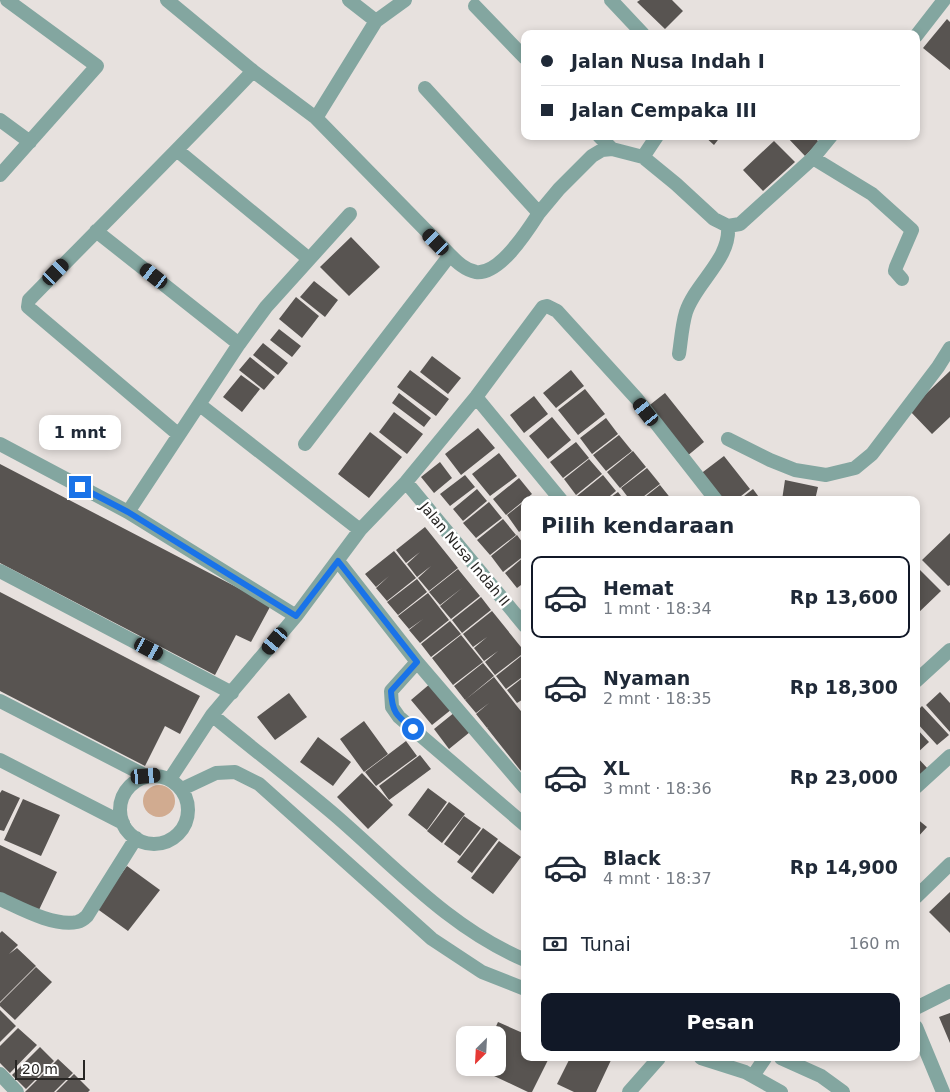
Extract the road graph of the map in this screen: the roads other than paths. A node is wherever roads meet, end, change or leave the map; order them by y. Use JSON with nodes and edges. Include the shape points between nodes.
{"nodes":[{"id":1,"x":7,"y":0,"type":"edge"},
{"id":2,"x":167,"y":0,"type":"edge"},
{"id":3,"x":349,"y":0,"type":"edge"},
{"id":4,"x":405,"y":0,"type":"edge"},
{"id":5,"x":611,"y":0,"type":"edge"},
{"id":6,"x":939,"y":1,"type":"edge"},
{"id":7,"x":475,"y":6,"type":"dead end"},
{"id":8,"x":376,"y":21,"type":"junction"},
{"id":9,"x":639,"y":30,"type":"edge"},
{"id":10,"x":920,"y":30,"type":"edge"},
{"id":11,"x":521,"y":54,"type":"edge"},
{"id":12,"x":252,"y":72,"type":"junction"},
{"id":13,"x":425,"y":88,"type":"dead end"},
{"id":14,"x":316,"y":118,"type":"junction"},
{"id":15,"x":0,"y":120,"type":"edge"},
{"id":16,"x":604,"y":140,"type":"edge"},
{"id":17,"x":655,"y":140,"type":"edge"},
{"id":18,"x":828,"y":140,"type":"edge"},
{"id":19,"x":30,"y":142,"type":"junction"},
{"id":20,"x":612,"y":149,"type":"junction"},
{"id":21,"x":178,"y":151,"type":"junction"},
{"id":22,"x":644,"y":157,"type":"junction"},
{"id":23,"x":813,"y":158,"type":"junction"},
{"id":24,"x":0,"y":175,"type":"edge"},
{"id":25,"x":539,"y":213,"type":"junction"},
{"id":26,"x":350,"y":214,"type":"dead end"},
{"id":27,"x":728,"y":226,"type":"junction"},
{"id":28,"x":96,"y":231,"type":"junction"},
{"id":29,"x":450,"y":255,"type":"junction"},
{"id":30,"x":309,"y":259,"type":"junction"},
{"id":31,"x":902,"y":279,"type":"dead end"},
{"id":32,"x":239,"y":344,"type":"junction"},
{"id":33,"x":950,"y":348,"type":"edge"},
{"id":34,"x":679,"y":354,"type":"dead end"},
{"id":35,"x":476,"y":398,"type":"junction"},
{"id":36,"x":200,"y":405,"type":"junction"},
{"id":37,"x":179,"y":435,"type":"junction"},
{"id":38,"x":728,"y":439,"type":"dead end"},
{"id":39,"x":0,"y":444,"type":"edge"},
{"id":40,"x":304,"y":444,"type":"dead end"},
{"id":41,"x":406,"y":482,"type":"junction"},
{"id":42,"x":558,"y":496,"type":"edge"},
{"id":43,"x":713,"y":496,"type":"edge"},
{"id":44,"x":128,"y":512,"type":"junction"},
{"id":45,"x":360,"y":530,"type":"junction"},
{"id":46,"x":338,"y":561,"type":"junction"},
{"id":47,"x":0,"y":571,"type":"edge"},
{"id":48,"x":296,"y":616,"type":"junction"},
{"id":49,"x":521,"y":621,"type":"edge"},
{"id":50,"x":950,"y":650,"type":"edge"},
{"id":51,"x":417,"y":662,"type":"junction"},
{"id":52,"x":920,"y":677,"type":"edge"},
{"id":53,"x":232,"y":693,"type":"junction"},
{"id":54,"x":0,"y":701,"type":"edge"},
{"id":55,"x":212,"y":715,"type":"junction"},
{"id":56,"x":950,"y":756,"type":"edge"},
{"id":57,"x":0,"y":760,"type":"edge"},
{"id":58,"x":146,"y":776,"type":"junction"},
{"id":59,"x":170,"y":779,"type":"junction"},
{"id":60,"x":521,"y":783,"type":"edge"},
{"id":61,"x":920,"y":783,"type":"edge"},
{"id":62,"x":182,"y":789,"type":"junction"},
{"id":63,"x":521,"y":822,"type":"edge"},
{"id":64,"x":123,"y":823,"type":"junction"},
{"id":65,"x":136,"y":838,"type":"junction"},
{"id":66,"x":950,"y":864,"type":"edge"},
{"id":67,"x":920,"y":894,"type":"edge"},
{"id":68,"x":0,"y":899,"type":"edge"},
{"id":69,"x":521,"y":958,"type":"edge"},
{"id":70,"x":521,"y":987,"type":"edge"},
{"id":71,"x":950,"y":991,"type":"edge"},
{"id":72,"x":920,"y":1006,"type":"edge"},
{"id":73,"x":920,"y":1037,"type":"edge"},
{"id":74,"x":656,"y":1061,"type":"edge"},
{"id":75,"x":710,"y":1061,"type":"edge"},
{"id":76,"x":763,"y":1061,"type":"edge"},
{"id":77,"x":788,"y":1061,"type":"edge"},
{"id":78,"x":0,"y":1074,"type":"edge"},
{"id":79,"x":753,"y":1076,"type":"junction"},
{"id":80,"x":17,"y":1092,"type":"edge"},
{"id":81,"x":629,"y":1092,"type":"edge"},
{"id":82,"x":781,"y":1092,"type":"edge"},
{"id":83,"x":843,"y":1092,"type":"edge"},
{"id":84,"x":943,"y":1092,"type":"edge"}],
"edges":[{"from":1,"to":19,"type":"street","via":[[97,66]]},
{"from":2,"to":12,"type":"street"},
{"from":3,"to":8,"type":"street"},
{"from":4,"to":8,"type":"street"},
{"from":5,"to":9,"type":"street"},
{"from":6,"to":10,"type":"street"},
{"from":7,"to":11,"type":"street"},
{"from":8,"to":14,"type":"street"},
{"from":12,"to":14,"type":"street"},
{"from":12,"to":21,"type":"street"},
{"from":13,"to":25,"type":"street"},
{"from":14,"to":29,"type":"street"},
{"from":15,"to":19,"type":"street"},
{"from":16,"to":20,"type":"street"},
{"from":17,"to":22,"type":"street"},
{"from":18,"to":23,"type":"street"},
{"from":19,"to":24,"type":"street"},
{"from":20,"to":22,"type":"street"},
{"from":20,"to":25,"type":"street","via":[[592,156]]},
{"from":21,"to":28,"type":"street"},
{"from":21,"to":30,"type":"street"},
{"from":22,"to":27,"type":"street","via":[[714,219]]},
{"from":23,"to":27,"type":"street","via":[[740,224]]},
{"from":23,"to":31,"type":"street","via":[[872,194],[912,230],[895,271]]},
{"from":25,"to":29,"type":"street","via":[[511,252],[483,272],[464,268]]},
{"from":26,"to":30,"type":"street"},
{"from":27,"to":34,"type":"street","via":[[727,242],[720,258],[686,312]]},
{"from":28,"to":32,"type":"street"},
{"from":28,"to":37,"type":"street","via":[[29,300],[28,307]]},
{"from":29,"to":40,"type":"street"},
{"from":30,"to":32,"type":"street","via":[[266,307]]},
{"from":32,"to":36,"type":"street"},
{"from":33,"to":38,"type":"street","via":[[872,454],[855,468],[826,475],[795,470]]},
{"from":35,"to":41,"type":"street"},
{"from":35,"to":42,"type":"street"},
{"from":35,"to":43,"type":"street","via":[[543,307],[551,307],[636,399]]},
{"from":36,"to":37,"type":"street"},
{"from":36,"to":45,"type":"street"},
{"from":37,"to":44,"type":"street"},
{"from":39,"to":44,"type":"street"},
{"from":41,"to":45,"type":"street"},
{"from":41,"to":49,"type":"street","name":"Jalan Nusa Indah II"},
{"from":44,"to":48,"type":"street"},
{"from":45,"to":46,"type":"street"},
{"from":46,"to":48,"type":"street"},
{"from":46,"to":51,"type":"street"},
{"from":47,"to":53,"type":"street"},
{"from":48,"to":53,"type":"street"},
{"from":50,"to":52,"type":"street"},
{"from":51,"to":60,"type":"street"},
{"from":51,"to":63,"type":"street","via":[[391,691],[392,707],[399,717]]},
{"from":53,"to":55,"type":"street"},
{"from":54,"to":58,"type":"street"},
{"from":55,"to":59,"type":"street"},
{"from":55,"to":69,"type":"street","via":[[440,908],[468,930]]},
{"from":56,"to":61,"type":"street"},
{"from":57,"to":64,"type":"street"},
{"from":58,"to":59,"type":"street"},
{"from":58,"to":64,"type":"street","via":[[126,789],[121,800]]},
{"from":59,"to":62,"type":"street"},
{"from":62,"to":65,"type":"street","via":[[189,807],[185,825],[179,833],[162,843],[143,842]]},
{"from":62,"to":70,"type":"street","via":[[216,773],[235,772],[259,784],[432,939],[482,972]]},
{"from":64,"to":65,"type":"street"},
{"from":65,"to":68,"type":"street","via":[[87,916],[79,922],[51,919]]},
{"from":66,"to":67,"type":"street"},
{"from":71,"to":72,"type":"street"},
{"from":73,"to":84,"type":"street"},
{"from":74,"to":81,"type":"street"},
{"from":75,"to":79,"type":"street"},
{"from":76,"to":79,"type":"street"},
{"from":77,"to":83,"type":"street","via":[[821,1076]]},
{"from":78,"to":80,"type":"street"},
{"from":79,"to":82,"type":"street"}]}
